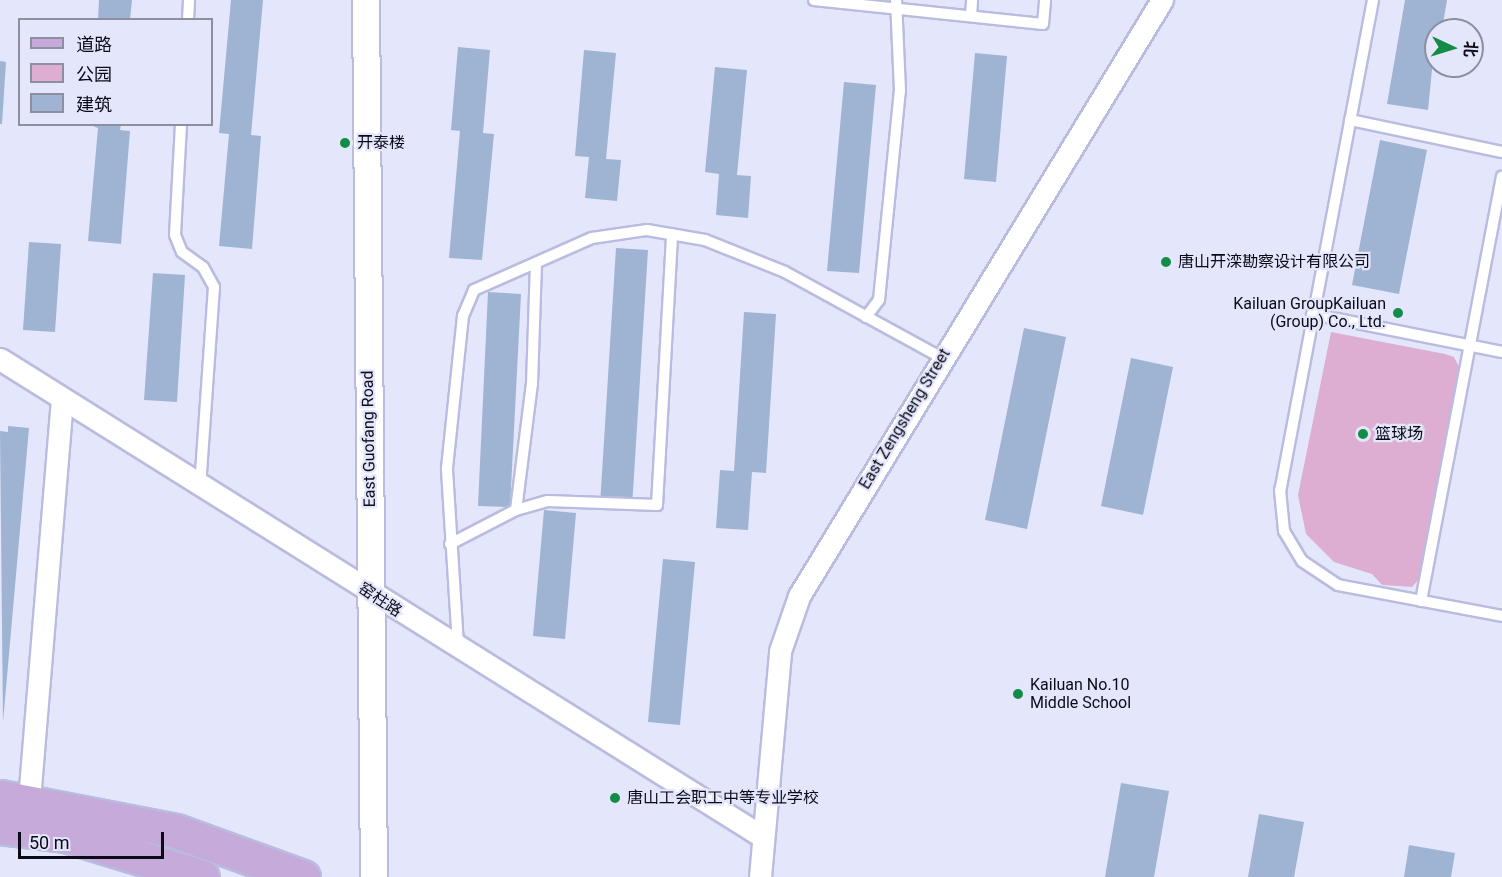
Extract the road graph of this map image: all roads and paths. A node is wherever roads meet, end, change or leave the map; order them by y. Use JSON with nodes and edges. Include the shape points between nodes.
{"nodes":[{"id":1,"x":189,"y":0,"type":"edge"},
{"id":2,"x":366,"y":0,"type":"edge"},
{"id":3,"x":814,"y":0,"type":"edge"},
{"id":4,"x":972,"y":0,"type":"edge"},
{"id":5,"x":1045,"y":0,"type":"edge"},
{"id":6,"x":1162,"y":0,"type":"edge"},
{"id":7,"x":1373,"y":0,"type":"edge"},
{"id":8,"x":828,"y":1,"type":"edge"},
{"id":9,"x":895,"y":4,"type":"edge"},
{"id":10,"x":971,"y":16,"type":"junction"},
{"id":11,"x":188,"y":18,"type":"edge"},
{"id":12,"x":1350,"y":120,"type":"junction"},
{"id":13,"x":181,"y":126,"type":"edge"},
{"id":14,"x":1502,"y":152,"type":"edge"},
{"id":15,"x":1502,"y":177,"type":"edge"},
{"id":16,"x":672,"y":234,"type":"junction"},
{"id":17,"x":536,"y":266,"type":"junction"},
{"id":18,"x":1312,"y":314,"type":"junction"},
{"id":19,"x":866,"y":317,"type":"junction"},
{"id":20,"x":1470,"y":346,"type":"junction"},
{"id":21,"x":1502,"y":352,"type":"edge"},
{"id":22,"x":942,"y":358,"type":"junction"},
{"id":23,"x":0,"y":359,"type":"edge"},
{"id":24,"x":62,"y":398,"type":"junction"},
{"id":25,"x":200,"y":485,"type":"junction"},
{"id":26,"x":516,"y":510,"type":"junction"},
{"id":27,"x":450,"y":544,"type":"junction"},
{"id":28,"x":370,"y":594,"type":"junction"},
{"id":29,"x":1421,"y":601,"type":"junction"},
{"id":30,"x":1502,"y":616,"type":"edge"},
{"id":31,"x":458,"y":651,"type":"junction"},
{"id":32,"x":14,"y":799,"type":"edge"},
{"id":33,"x":0,"y":827,"type":"edge"},
{"id":34,"x":763,"y":837,"type":"junction"},
{"id":35,"x":202,"y":877,"type":"edge"},
{"id":36,"x":303,"y":877,"type":"edge"},
{"id":37,"x":374,"y":877,"type":"edge"},
{"id":38,"x":760,"y":877,"type":"edge"}],
"edges":[{"from":1,"to":11,"type":"lane"},
{"from":2,"to":28,"type":"street","name":"East Guofang Road"},
{"from":3,"to":8,"type":"lane"},
{"from":4,"to":10,"type":"lane"},
{"from":5,"to":10,"type":"lane","via":[[1042,24]]},
{"from":6,"to":22,"type":"street","name":"East Zengsheng Street"},
{"from":7,"to":12,"type":"lane"},
{"from":8,"to":9,"type":"lane"},
{"from":9,"to":10,"type":"lane"},
{"from":9,"to":19,"type":"lane","via":[[900,92],[879,300]]},
{"from":12,"to":14,"type":"lane"},
{"from":12,"to":18,"type":"lane"},
{"from":13,"to":25,"type":"lane","via":[[175,235],[182,252],[203,267],[214,287]]},
{"from":15,"to":20,"type":"lane"},
{"from":16,"to":17,"type":"lane","via":[[647,230],[592,238]]},
{"from":16,"to":19,"type":"lane","via":[[705,240],[785,272]]},
{"from":16,"to":26,"type":"lane","via":[[657,506],[577,500]]},
{"from":17,"to":26,"type":"lane","via":[[532,384]]},
{"from":17,"to":27,"type":"lane","via":[[474,290],[463,316],[447,468]]},
{"from":18,"to":20,"type":"lane"},
{"from":18,"to":29,"type":"lane","via":[[1280,490],[1284,531],[1302,561],[1338,585]]},
{"from":19,"to":22,"type":"lane"},
{"from":20,"to":21,"type":"lane"},
{"from":20,"to":29,"type":"lane"},
{"from":22,"to":34,"type":"street","name":"East Zengsheng Street","via":[[786,626]]},
{"from":23,"to":24,"type":"street","name":"窑柱路"},
{"from":24,"to":25,"type":"street","name":"窑柱路"},
{"from":24,"to":32,"type":"street"},
{"from":25,"to":28,"type":"street","name":"窑柱路"},
{"from":26,"to":27,"type":"lane"},
{"from":27,"to":31,"type":"lane"},
{"from":28,"to":31,"type":"street","name":"窑柱路"},
{"from":28,"to":37,"type":"street","name":"East Guofang Road"},
{"from":29,"to":30,"type":"lane"},
{"from":31,"to":34,"type":"street","name":"窑柱路"},
{"from":32,"to":36,"type":"main road","via":[[176,831]]},
{"from":33,"to":35,"type":"main road","via":[[65,835]]},
{"from":34,"to":38,"type":"street","name":"East Zengsheng Street"}]}
